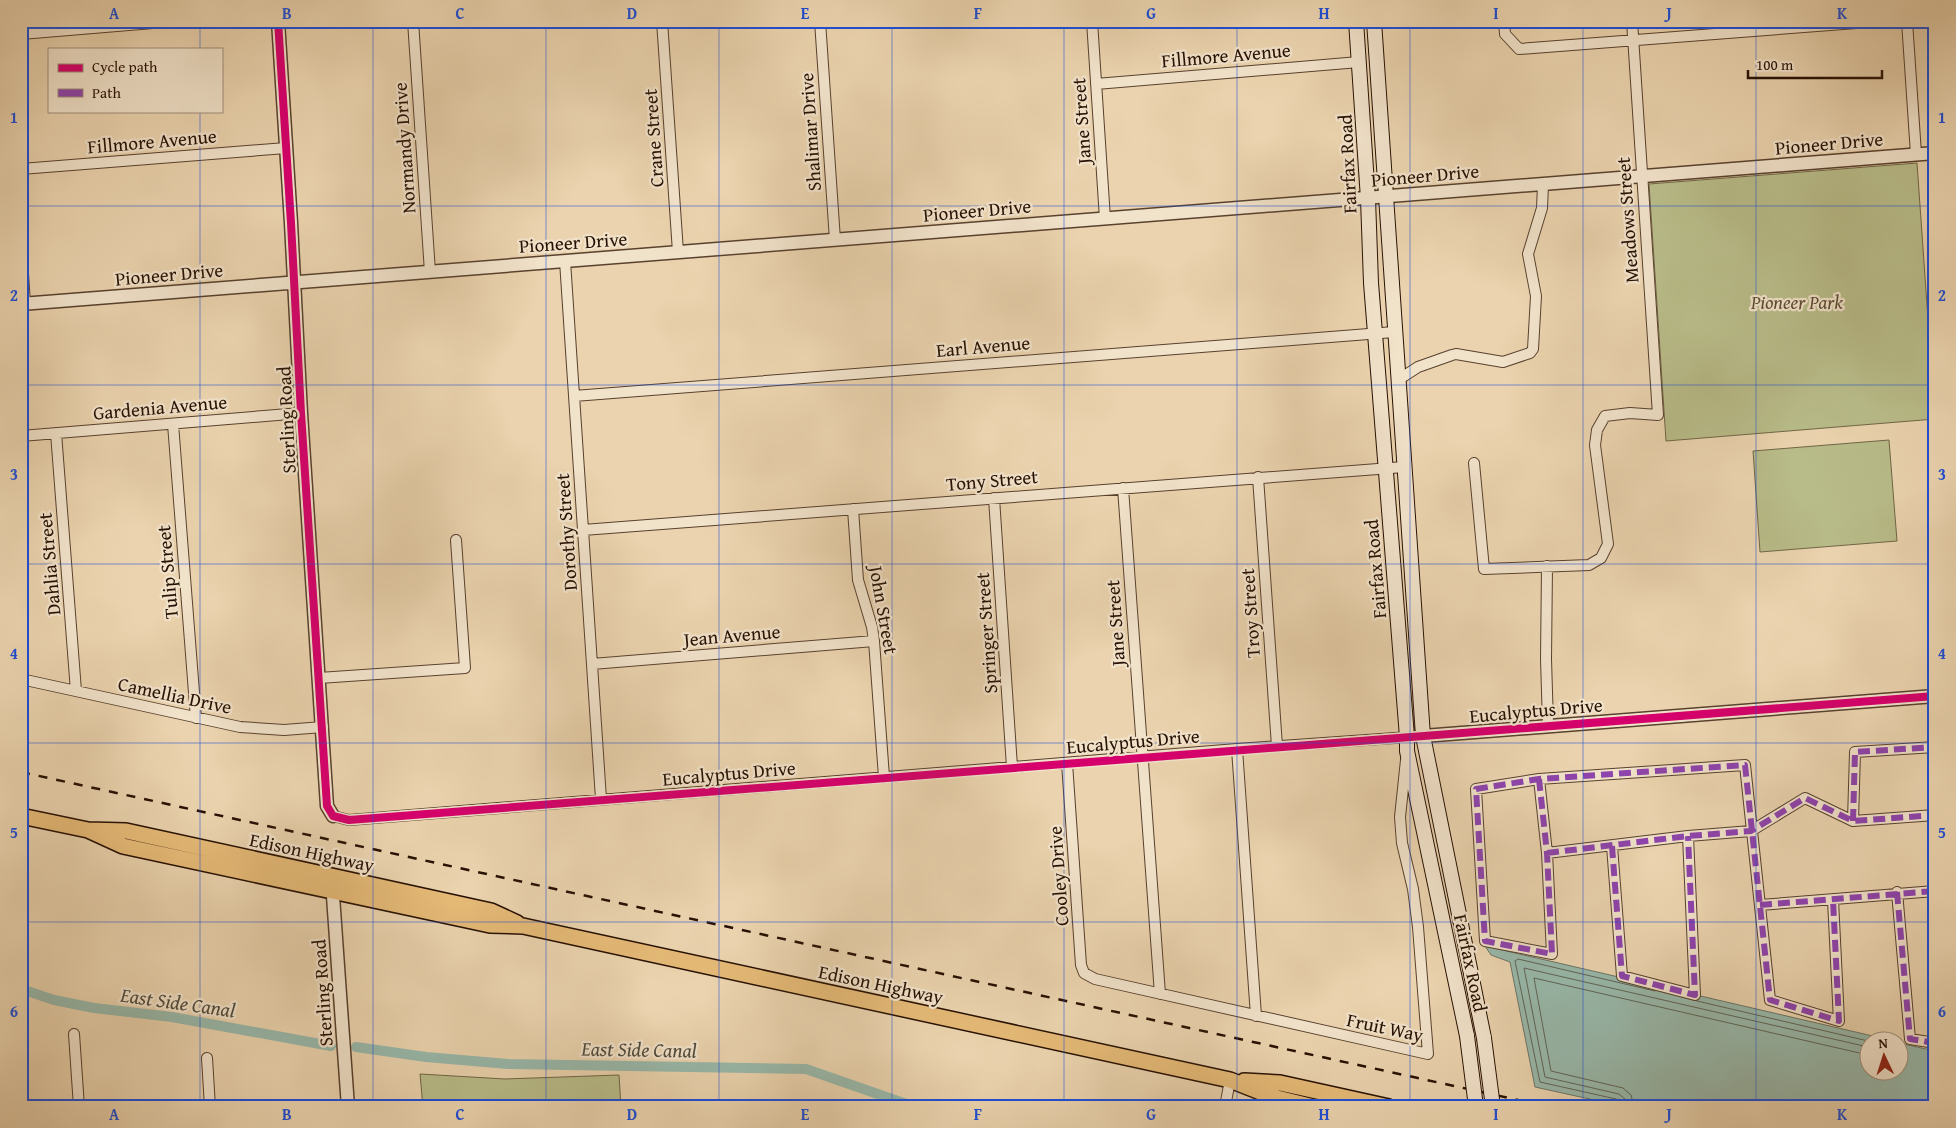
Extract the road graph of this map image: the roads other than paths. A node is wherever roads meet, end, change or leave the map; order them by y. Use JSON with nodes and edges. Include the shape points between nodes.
{"nodes":[{"id":1,"x":177,"y":21,"type":"edge"},
{"id":2,"x":278,"y":21,"type":"edge"},
{"id":3,"x":413,"y":21,"type":"edge"},
{"id":4,"x":662,"y":21,"type":"edge"},
{"id":5,"x":820,"y":21,"type":"edge"},
{"id":6,"x":1092,"y":21,"type":"edge"},
{"id":7,"x":1356,"y":21,"type":"edge"},
{"id":8,"x":1374,"y":21,"type":"edge"},
{"id":9,"x":1504,"y":21,"type":"edge"},
{"id":10,"x":1632,"y":21,"type":"edge"},
{"id":11,"x":1883,"y":21,"type":"edge"},
{"id":12,"x":1907,"y":21,"type":"edge"},
{"id":13,"x":1772,"y":26,"type":"edge"},
{"id":14,"x":21,"y":34,"type":"edge"},
{"id":15,"x":1633,"y":41,"type":"junction"},
{"id":16,"x":1359,"y":62,"type":"junction"},
{"id":17,"x":1096,"y":84,"type":"junction"},
{"id":18,"x":286,"y":148,"type":"junction"},
{"id":19,"x":1935,"y":153,"type":"edge"},
{"id":20,"x":1916,"y":154,"type":"junction"},
{"id":21,"x":21,"y":169,"type":"edge"},
{"id":22,"x":1641,"y":177,"type":"junction"},
{"id":23,"x":1543,"y":185,"type":"junction"},
{"id":24,"x":1385,"y":198,"type":"junction"},
{"id":25,"x":1368,"y":199,"type":"junction"},
{"id":26,"x":1105,"y":219,"type":"junction"},
{"id":27,"x":835,"y":240,"type":"junction"},
{"id":28,"x":21,"y":243,"type":"edge"},
{"id":29,"x":678,"y":252,"type":"junction"},
{"id":30,"x":565,"y":261,"type":"junction"},
{"id":31,"x":430,"y":272,"type":"junction"},
{"id":32,"x":295,"y":283,"type":"junction"},
{"id":33,"x":23,"y":304,"type":"edge"},
{"id":34,"x":1394,"y":332,"type":"junction"},
{"id":35,"x":1375,"y":333,"type":"junction"},
{"id":36,"x":1398,"y":380,"type":"junction"},
{"id":37,"x":574,"y":396,"type":"junction"},
{"id":38,"x":301,"y":413,"type":"junction"},
{"id":39,"x":173,"y":424,"type":"junction"},
{"id":40,"x":56,"y":433,"type":"junction"},
{"id":41,"x":21,"y":436,"type":"edge"},
{"id":42,"x":1474,"y":463,"type":"dead end"},
{"id":43,"x":1404,"y":467,"type":"junction"},
{"id":44,"x":1386,"y":468,"type":"junction"},
{"id":45,"x":1258,"y":477,"type":"junction"},
{"id":46,"x":1123,"y":488,"type":"junction"},
{"id":47,"x":994,"y":498,"type":"junction"},
{"id":48,"x":853,"y":509,"type":"junction"},
{"id":49,"x":583,"y":530,"type":"junction"},
{"id":50,"x":456,"y":540,"type":"dead end"},
{"id":51,"x":1547,"y":566,"type":"junction"},
{"id":52,"x":874,"y":641,"type":"junction"},
{"id":53,"x":592,"y":664,"type":"junction"},
{"id":54,"x":319,"y":678,"type":"junction"},
{"id":55,"x":21,"y":679,"type":"edge"},
{"id":56,"x":76,"y":691,"type":"junction"},
{"id":57,"x":1935,"y":696,"type":"edge"},
{"id":58,"x":196,"y":718,"type":"junction"},
{"id":59,"x":1548,"y":725,"type":"junction"},
{"id":60,"x":323,"y":727,"type":"junction"},
{"id":61,"x":1423,"y":736,"type":"junction"},
{"id":62,"x":1407,"y":744,"type":"junction"},
{"id":63,"x":1276,"y":746,"type":"junction"},
{"id":64,"x":1935,"y":747,"type":"edge"},
{"id":65,"x":1237,"y":749,"type":"junction"},
{"id":66,"x":1142,"y":757,"type":"junction"},
{"id":67,"x":1067,"y":764,"type":"junction"},
{"id":68,"x":1012,"y":767,"type":"junction"},
{"id":69,"x":884,"y":777,"type":"junction"},
{"id":70,"x":1539,"y":779,"type":"junction"},
{"id":71,"x":601,"y":800,"type":"junction"},
{"id":72,"x":1935,"y":815,"type":"edge"},
{"id":73,"x":21,"y":816,"type":"edge"},
{"id":74,"x":334,"y":816,"type":"joint"},
{"id":75,"x":1853,"y":821,"type":"junction"},
{"id":76,"x":1751,"y":831,"type":"junction"},
{"id":77,"x":1688,"y":836,"type":"junction"},
{"id":78,"x":1612,"y":846,"type":"junction"},
{"id":79,"x":1546,"y":853,"type":"junction"},
{"id":80,"x":332,"y":884,"type":"junction"},
{"id":81,"x":1935,"y":891,"type":"edge"},
{"id":82,"x":1897,"y":892,"type":"junction"},
{"id":83,"x":1833,"y":900,"type":"junction"},
{"id":84,"x":1760,"y":905,"type":"junction"},
{"id":85,"x":1095,"y":979,"type":"joint"},
{"id":86,"x":1160,"y":994,"type":"junction"},
{"id":87,"x":1256,"y":1016,"type":"junction"},
{"id":88,"x":74,"y":1034,"type":"dead end"},
{"id":89,"x":1935,"y":1043,"type":"edge"},
{"id":90,"x":207,"y":1058,"type":"dead end"},
{"id":91,"x":1230,"y":1080,"type":"junction"},
{"id":92,"x":79,"y":1107,"type":"edge"},
{"id":93,"x":210,"y":1107,"type":"edge"},
{"id":94,"x":348,"y":1107,"type":"edge"},
{"id":95,"x":1225,"y":1107,"type":"edge"},
{"id":96,"x":1314,"y":1107,"type":"edge"},
{"id":97,"x":1389,"y":1107,"type":"edge"},
{"id":98,"x":1476,"y":1107,"type":"edge"},
{"id":99,"x":1493,"y":1107,"type":"edge"}],
"edges":[{"from":1,"to":14,"type":"street"},
{"from":2,"to":18,"type":"street","name":"Sterling Road"},
{"from":3,"to":31,"type":"street","name":"Normandy Drive"},
{"from":4,"to":29,"type":"street","name":"Crane Street"},
{"from":5,"to":27,"type":"street","name":"Shalimar Drive"},
{"from":6,"to":17,"type":"street","name":"Jane Street"},
{"from":7,"to":16,"type":"main road","name":"Fairfax Road"},
{"from":8,"to":24,"type":"main road","name":"Fairfax Road"},
{"from":9,"to":15,"type":"street","via":[[1505,34],[1519,49]]},
{"from":10,"to":15,"type":"street","name":"Meadows Street"},
{"from":11,"to":13,"type":"street"},
{"from":12,"to":20,"type":"street"},
{"from":13,"to":15,"type":"street"},
{"from":15,"to":22,"type":"street","name":"Meadows Street"},
{"from":16,"to":17,"type":"street","name":"Fillmore Avenue"},
{"from":16,"to":25,"type":"main road","name":"Fairfax Road"},
{"from":17,"to":26,"type":"street","name":"Jane Street"},
{"from":18,"to":21,"type":"street","name":"Fillmore Avenue"},
{"from":18,"to":32,"type":"street","name":"Sterling Road"},
{"from":19,"to":20,"type":"street","name":"Pioneer Drive"},
{"from":20,"to":22,"type":"street","name":"Pioneer Drive"},
{"from":22,"to":23,"type":"street","name":"Pioneer Drive"},
{"from":22,"to":51,"type":"street","name":"Meadows Street","via":[[1658,415],[1630,413],[1605,416],[1597,430],[1596,445],[1608,544],[1601,558],[1589,565]]},
{"from":23,"to":24,"type":"street","name":"Pioneer Drive"},
{"from":23,"to":36,"type":"street","via":[[1542,208],[1528,254],[1536,296],[1533,349],[1503,362],[1452,355]]},
{"from":24,"to":25,"type":"street","name":"Pioneer Drive"},
{"from":24,"to":34,"type":"main road","name":"Fairfax Road"},
{"from":25,"to":26,"type":"street","name":"Pioneer Drive"},
{"from":25,"to":35,"type":"main road","name":"Fairfax Road"},
{"from":26,"to":27,"type":"street","name":"Pioneer Drive"},
{"from":27,"to":29,"type":"street","name":"Pioneer Drive"},
{"from":28,"to":33,"type":"street"},
{"from":29,"to":30,"type":"street","name":"Pioneer Drive"},
{"from":30,"to":31,"type":"street","name":"Pioneer Drive"},
{"from":30,"to":37,"type":"street","name":"Dorothy Street"},
{"from":31,"to":32,"type":"street","name":"Pioneer Drive"},
{"from":32,"to":33,"type":"street","name":"Pioneer Drive"},
{"from":32,"to":38,"type":"street","name":"Sterling Road"},
{"from":34,"to":35,"type":"street","name":"Earl Avenue"},
{"from":34,"to":36,"type":"main road","name":"Fairfax Road"},
{"from":35,"to":37,"type":"street","name":"Earl Avenue"},
{"from":35,"to":44,"type":"main road","name":"Fairfax Road"},
{"from":36,"to":43,"type":"main road","name":"Fairfax Road"},
{"from":37,"to":49,"type":"street","name":"Dorothy Street"},
{"from":38,"to":39,"type":"street","name":"Gardenia Avenue"},
{"from":38,"to":54,"type":"street","name":"Sterling Road"},
{"from":39,"to":40,"type":"street","name":"Gardenia Avenue"},
{"from":39,"to":58,"type":"street","name":"Tulip Street"},
{"from":40,"to":41,"type":"street","name":"Gardenia Avenue"},
{"from":40,"to":56,"type":"street","name":"Dahlia Street"},
{"from":42,"to":51,"type":"street","via":[[1484,569]]},
{"from":43,"to":44,"type":"street","name":"Tony Street"},
{"from":43,"to":61,"type":"main road","name":"Fairfax Road"},
{"from":44,"to":45,"type":"street","name":"Tony Street"},
{"from":44,"to":62,"type":"main road","name":"Fairfax Road"},
{"from":45,"to":46,"type":"street","name":"Tony Street"},
{"from":45,"to":63,"type":"street","name":"Troy Street"},
{"from":46,"to":47,"type":"street","name":"Tony Street"},
{"from":46,"to":66,"type":"street","name":"Jane Street"},
{"from":47,"to":48,"type":"street","name":"Tony Street"},
{"from":47,"to":68,"type":"street","name":"Springer Street"},
{"from":48,"to":49,"type":"street","name":"Tony Street"},
{"from":48,"to":52,"type":"street","name":"John Street","via":[[858,580]]},
{"from":49,"to":53,"type":"street","name":"Dorothy Street"},
{"from":50,"to":54,"type":"street","via":[[465,668]]},
{"from":51,"to":59,"type":"street"},
{"from":52,"to":53,"type":"street","name":"Jean Avenue"},
{"from":52,"to":69,"type":"street","name":"John Street"},
{"from":53,"to":71,"type":"street","name":"Dorothy Street"},
{"from":54,"to":60,"type":"street","name":"Sterling Road"},
{"from":55,"to":56,"type":"street","name":"Camellia Drive"},
{"from":56,"to":58,"type":"street","name":"Camellia Drive"},
{"from":57,"to":59,"type":"street","name":"Eucalyptus Drive"},
{"from":58,"to":60,"type":"street","name":"Camellia Drive","via":[[262,730]]},
{"from":59,"to":61,"type":"street","name":"Eucalyptus Drive"},
{"from":60,"to":74,"type":"street","name":"Sterling Road","via":[[328,806]]},
{"from":61,"to":62,"type":"street","name":"Eucalyptus Drive"},
{"from":61,"to":99,"type":"main road","name":"Fairfax Road","bridge":true,"via":[[1484,1038]]},
{"from":62,"to":63,"type":"street","name":"Eucalyptus Drive"},
{"from":62,"to":87,"type":"street","name":"Fruit Way","via":[[1400,817],[1418,927],[1428,1054]]},
{"from":62,"to":98,"type":"main road","name":"Fairfax Road","bridge":true,"via":[[1467,1036]]},
{"from":63,"to":65,"type":"street","name":"Eucalyptus Drive"},
{"from":64,"to":75,"type":"street","via":[[1855,752]]},
{"from":65,"to":66,"type":"street","name":"Eucalyptus Drive"},
{"from":65,"to":87,"type":"street"},
{"from":66,"to":67,"type":"street","name":"Eucalyptus Drive"},
{"from":66,"to":86,"type":"street","name":"Jane Street"},
{"from":67,"to":68,"type":"street","name":"Eucalyptus Drive"},
{"from":67,"to":85,"type":"street","name":"Cooley Drive","via":[[1081,965],[1084,973]]},
{"from":68,"to":69,"type":"street","name":"Eucalyptus Drive"},
{"from":69,"to":71,"type":"street","name":"Eucalyptus Drive"},
{"from":70,"to":76,"type":"street","via":[[1745,765]]},
{"from":70,"to":79,"type":"street"},
{"from":70,"to":79,"type":"street","via":[[1476,789],[1484,941],[1552,954]]},
{"from":71,"to":74,"type":"street","name":"Eucalyptus Drive","via":[[348,820]]},
{"from":72,"to":75,"type":"street"},
{"from":73,"to":80,"type":"main road","name":"Edison Highway","via":[[88,830],[123,846]]},
{"from":75,"to":76,"type":"street","via":[[1805,798]]},
{"from":76,"to":77,"type":"street"},
{"from":76,"to":84,"type":"street"},
{"from":77,"to":78,"type":"street"},
{"from":77,"to":78,"type":"street","via":[[1695,995],[1622,976]]},
{"from":78,"to":79,"type":"street"},
{"from":80,"to":91,"type":"main road","name":"Edison Highway","via":[[490,926],[523,926]]},
{"from":80,"to":94,"type":"street","name":"Sterling Road"},
{"from":81,"to":82,"type":"street"},
{"from":82,"to":83,"type":"street"},
{"from":82,"to":89,"type":"street","via":[[1910,1039]]},
{"from":83,"to":84,"type":"street"},
{"from":83,"to":84,"type":"street","via":[[1839,1021],[1770,1000]]},
{"from":85,"to":86,"type":"street","name":"Fruit Way"},
{"from":86,"to":87,"type":"street","name":"Fruit Way"},
{"from":88,"to":92,"type":"street"},
{"from":90,"to":93,"type":"street"},
{"from":91,"to":95,"type":"street"},
{"from":91,"to":96,"type":"main road","name":"Edison Highway","via":[[1273,1097]]},
{"from":91,"to":97,"type":"main road","name":"Edison Highway","via":[[1280,1083]]}]}
